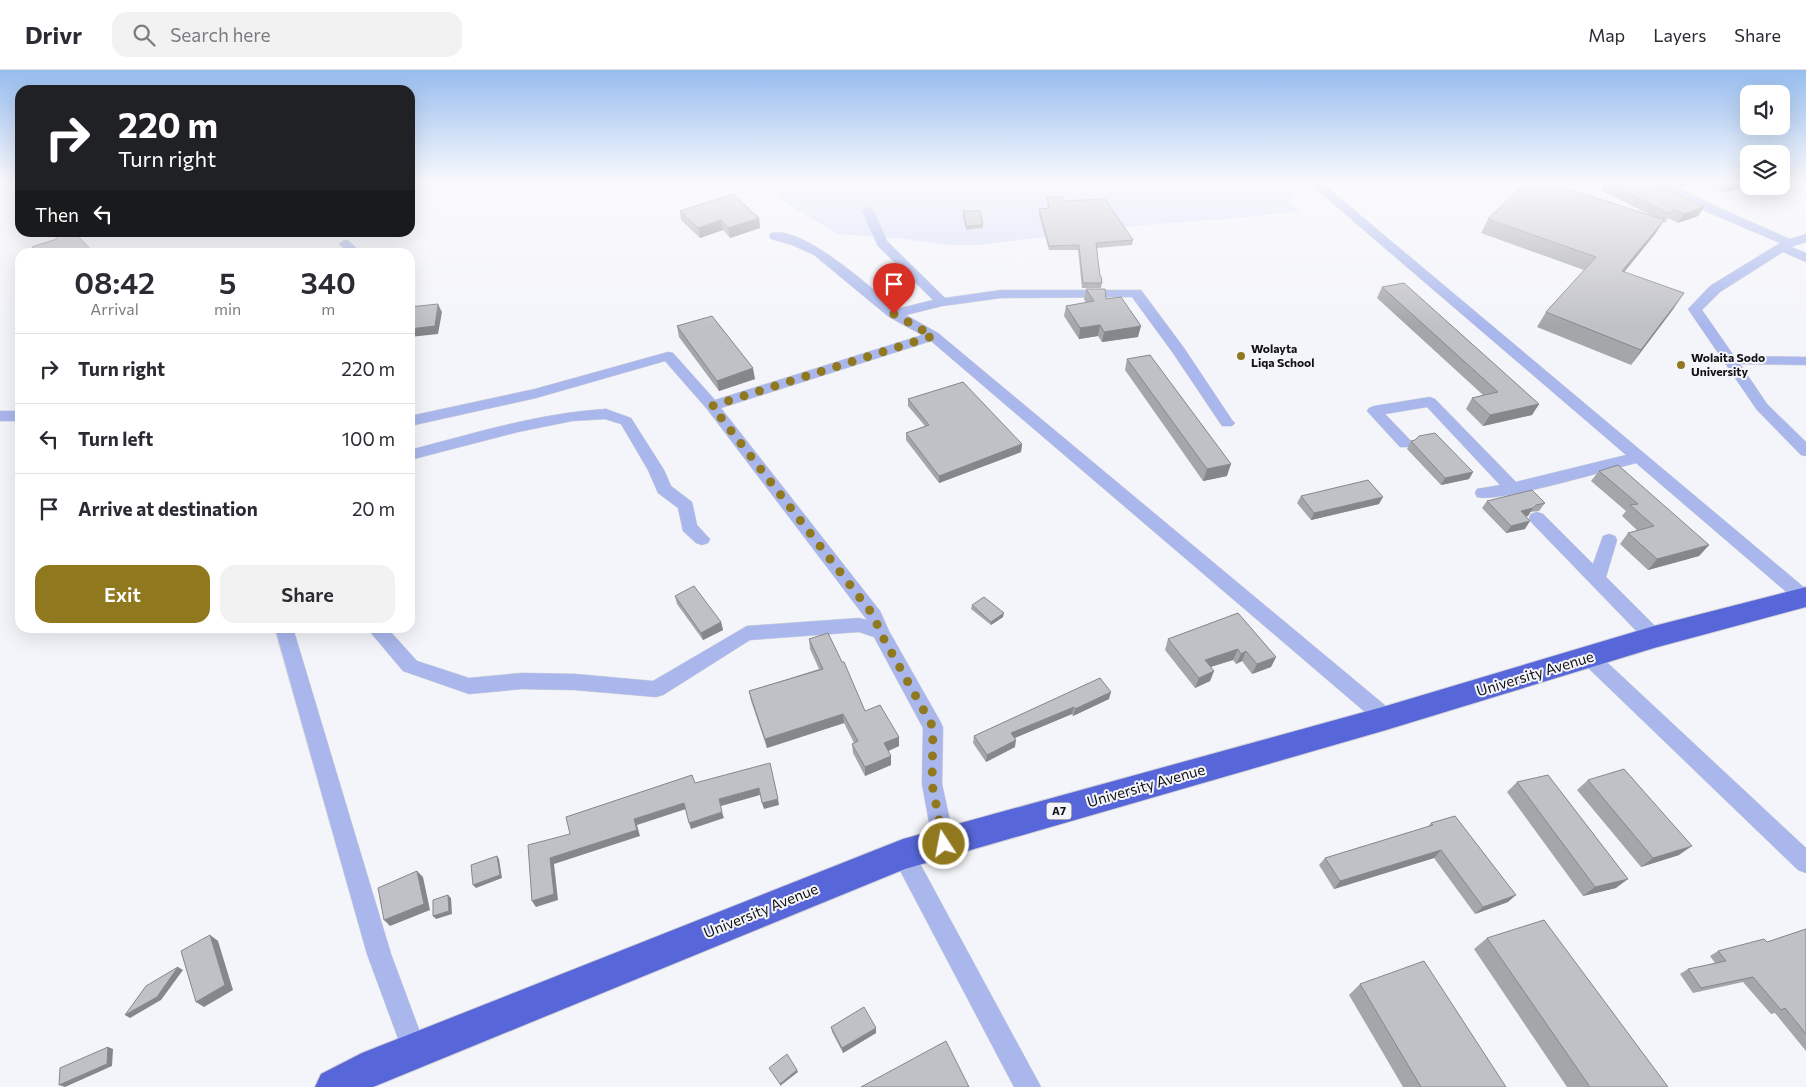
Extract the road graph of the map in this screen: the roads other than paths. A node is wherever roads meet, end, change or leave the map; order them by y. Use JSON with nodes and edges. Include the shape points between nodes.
{"nodes":[{"id":1,"x":876,"y":230,"type":"edge"},
{"id":2,"x":1371,"y":230,"type":"edge"},
{"id":3,"x":1756,"y":230,"type":"edge"},
{"id":4,"x":775,"y":236,"type":"dead end"},
{"id":5,"x":1806,"y":238,"type":"edge"},
{"id":6,"x":1786,"y":245,"type":"junction"},
{"id":7,"x":1806,"y":258,"type":"edge"},
{"id":8,"x":942,"y":302,"type":"junction"},
{"id":9,"x":894,"y":314,"type":"junction"},
{"id":10,"x":933,"y":336,"type":"junction"},
{"id":11,"x":1730,"y":360,"type":"junction"},
{"id":12,"x":1806,"y":361,"type":"edge"},
{"id":13,"x":712,"y":406,"type":"junction"},
{"id":14,"x":0,"y":416,"type":"edge"},
{"id":15,"x":15,"y":416,"type":"edge"},
{"id":16,"x":415,"y":420,"type":"edge"},
{"id":17,"x":1227,"y":424,"type":"dead end"},
{"id":18,"x":1405,"y":443,"type":"dead end"},
{"id":19,"x":1806,"y":452,"type":"edge"},
{"id":20,"x":415,"y":454,"type":"edge"},
{"id":21,"x":1641,"y":457,"type":"junction"},
{"id":22,"x":1513,"y":488,"type":"junction"},
{"id":23,"x":1483,"y":493,"type":"dead end"},
{"id":24,"x":1536,"y":518,"type":"dead end"},
{"id":25,"x":702,"y":540,"type":"dead end"},
{"id":26,"x":1609,"y":540,"type":"dead end"},
{"id":27,"x":1597,"y":579,"type":"junction"},
{"id":28,"x":1805,"y":597,"type":"edge"},
{"id":29,"x":880,"y":632,"type":"junction"},
{"id":30,"x":285,"y":633,"type":"edge"},
{"id":31,"x":381,"y":633,"type":"edge"},
{"id":32,"x":1654,"y":637,"type":"junction"},
{"id":33,"x":1590,"y":658,"type":"junction"},
{"id":34,"x":1386,"y":718,"type":"junction"},
{"id":35,"x":944,"y":844,"type":"junction"},
{"id":36,"x":904,"y":854,"type":"junction"},
{"id":37,"x":1806,"y":864,"type":"edge"},
{"id":38,"x":415,"y":1050,"type":"junction"},
{"id":39,"x":334,"y":1087,"type":"edge"},
{"id":40,"x":1028,"y":1087,"type":"edge"}],
"edges":[{"from":1,"to":8,"type":"street","via":[[882,244]]},
{"from":2,"to":21,"type":"street"},
{"from":3,"to":6,"type":"street"},
{"from":4,"to":9,"type":"street","via":[[818,252]]},
{"from":5,"to":6,"type":"street"},
{"from":6,"to":7,"type":"street"},
{"from":6,"to":11,"type":"street","via":[[1715,288],[1695,309]]},
{"from":8,"to":9,"type":"street"},
{"from":8,"to":17,"type":"street","via":[[1001,294],[1136,293]]},
{"from":9,"to":10,"type":"street"},
{"from":10,"to":13,"type":"street"},
{"from":10,"to":34,"type":"street"},
{"from":11,"to":12,"type":"street"},
{"from":11,"to":19,"type":"street","via":[[1762,407]]},
{"from":13,"to":16,"type":"street","via":[[668,356],[536,393]]},
{"from":13,"to":29,"type":"street","via":[[874,616]]},
{"from":14,"to":15,"type":"street"},
{"from":18,"to":22,"type":"street","via":[[1374,411],[1430,402]]},
{"from":20,"to":25,"type":"street","via":[[518,427],[572,416],[606,414],[626,421],[664,489],[686,506],[689,527]]},
{"from":21,"to":22,"type":"street"},
{"from":21,"to":28,"type":"street"},
{"from":22,"to":23,"type":"street"},
{"from":24,"to":27,"type":"street"},
{"from":26,"to":27,"type":"street"},
{"from":27,"to":32,"type":"street"},
{"from":28,"to":32,"type":"highway","name":"University Avenue","number":"A7"},
{"from":29,"to":31,"type":"street","via":[[859,625],[747,633],[656,689],[540,681],[469,686],[410,666]]},
{"from":29,"to":35,"type":"street","via":[[933,727],[932,784]]},
{"from":30,"to":38,"type":"street","via":[[379,954]]},
{"from":32,"to":33,"type":"highway","name":"University Avenue","number":"A7"},
{"from":33,"to":34,"type":"highway","name":"University Avenue","number":"A7"},
{"from":33,"to":37,"type":"street"},
{"from":34,"to":35,"type":"highway","name":"University Avenue","number":"A7"},
{"from":35,"to":36,"type":"highway","name":"University Avenue","number":"A7"},
{"from":36,"to":38,"type":"highway","name":"University Avenue","number":"A7"},
{"from":36,"to":40,"type":"street"},
{"from":38,"to":39,"type":"highway","name":"University Avenue","number":"A7"}]}
